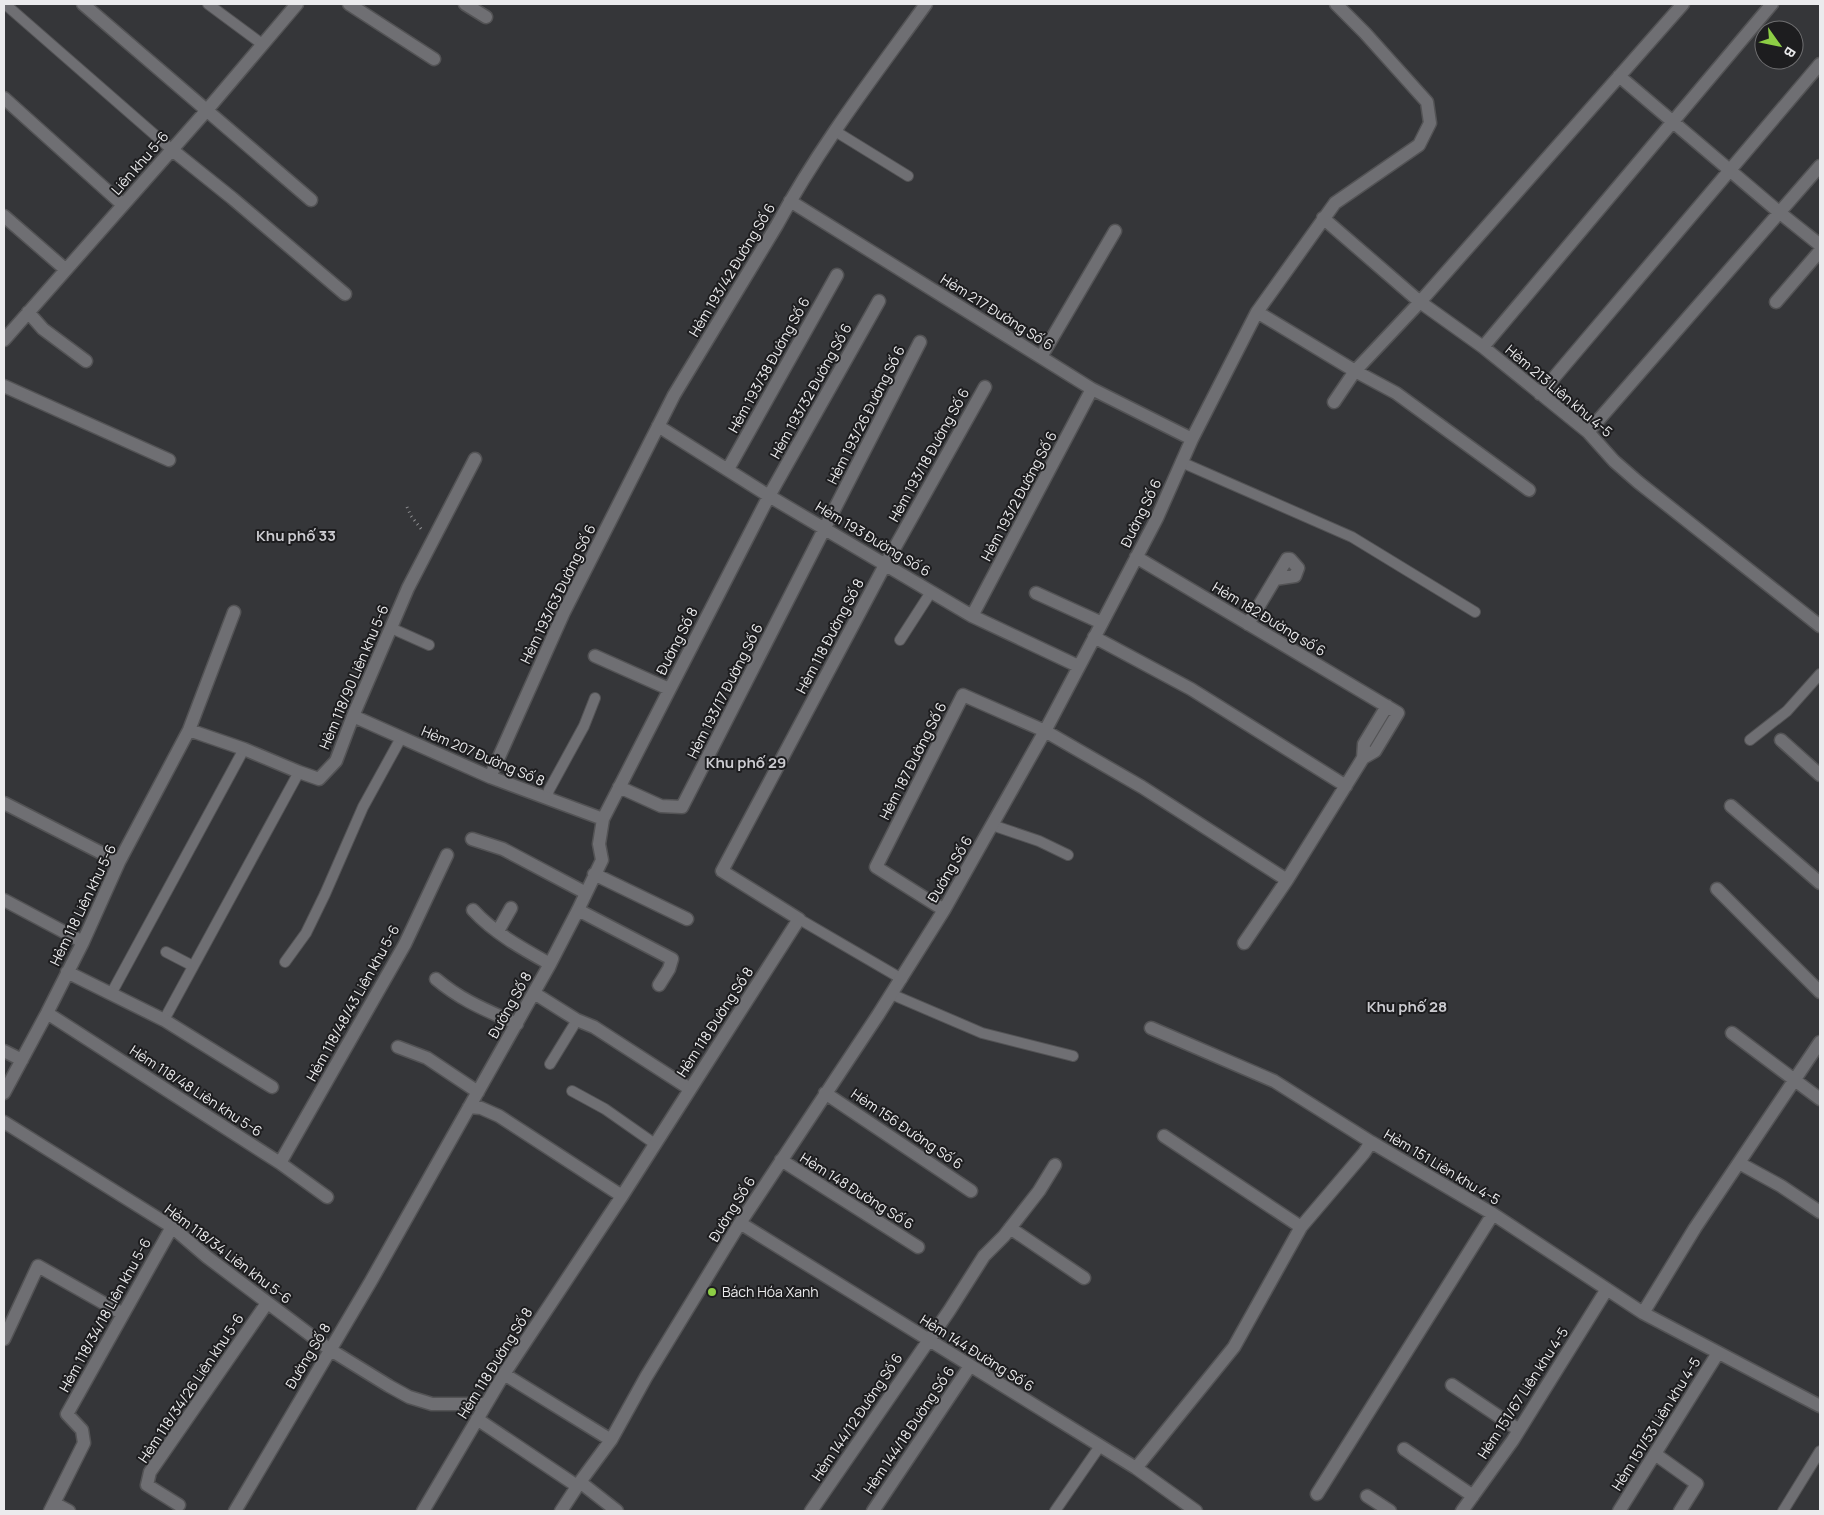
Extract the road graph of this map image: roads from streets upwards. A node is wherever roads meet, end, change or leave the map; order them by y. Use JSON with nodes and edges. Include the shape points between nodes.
{"nodes":[{"id":1,"x":83,"y":4,"type":"edge"},
{"id":2,"x":297,"y":4,"type":"edge"},
{"id":3,"x":349,"y":4,"type":"edge"},
{"id":4,"x":465,"y":4,"type":"edge"},
{"id":5,"x":926,"y":4,"type":"edge"},
{"id":6,"x":1336,"y":4,"type":"edge"},
{"id":7,"x":1683,"y":4,"type":"edge"},
{"id":8,"x":1772,"y":4,"type":"edge"},
{"id":9,"x":486,"y":17,"type":"dead end"},
{"id":10,"x":434,"y":59,"type":"dead end"},
{"id":11,"x":1820,"y":64,"type":"edge"},
{"id":12,"x":1619,"y":76,"type":"junction"},
{"id":13,"x":4,"y":98,"type":"edge"},
{"id":14,"x":207,"y":110,"type":"junction"},
{"id":15,"x":1672,"y":122,"type":"junction"},
{"id":16,"x":171,"y":149,"type":"junction"},
{"id":17,"x":1820,"y":166,"type":"edge"},
{"id":18,"x":1730,"y":170,"type":"junction"},
{"id":19,"x":311,"y":200,"type":"dead end"},
{"id":20,"x":790,"y":201,"type":"junction"},
{"id":21,"x":123,"y":206,"type":"junction"},
{"id":22,"x":1780,"y":214,"type":"junction"},
{"id":23,"x":4,"y":216,"type":"edge"},
{"id":24,"x":1323,"y":218,"type":"junction"},
{"id":25,"x":1115,"y":232,"type":"dead end"},
{"id":26,"x":1820,"y":245,"type":"edge"},
{"id":27,"x":1820,"y":251,"type":"edge"},
{"id":28,"x":65,"y":269,"type":"junction"},
{"id":29,"x":837,"y":275,"type":"dead end"},
{"id":30,"x":345,"y":294,"type":"dead end"},
{"id":31,"x":879,"y":302,"type":"dead end"},
{"id":32,"x":1420,"y":302,"type":"junction"},
{"id":33,"x":1776,"y":302,"type":"dead end"},
{"id":34,"x":28,"y":312,"type":"junction"},
{"id":35,"x":1257,"y":312,"type":"junction"},
{"id":36,"x":4,"y":340,"type":"edge"},
{"id":37,"x":920,"y":342,"type":"dead end"},
{"id":38,"x":1483,"y":348,"type":"junction"},
{"id":39,"x":1041,"y":357,"type":"junction"},
{"id":40,"x":86,"y":361,"type":"dead end"},
{"id":41,"x":1355,"y":371,"type":"junction"},
{"id":42,"x":4,"y":386,"type":"edge"},
{"id":43,"x":985,"y":386,"type":"dead end"},
{"id":44,"x":1092,"y":389,"type":"junction"},
{"id":45,"x":1540,"y":394,"type":"junction"},
{"id":46,"x":1334,"y":402,"type":"dead end"},
{"id":47,"x":658,"y":426,"type":"junction"},
{"id":48,"x":1588,"y":432,"type":"junction"},
{"id":49,"x":1192,"y":439,"type":"junction"},
{"id":50,"x":475,"y":459,"type":"dead end"},
{"id":51,"x":169,"y":460,"type":"dead end"},
{"id":52,"x":728,"y":469,"type":"junction"},
{"id":53,"x":1529,"y":490,"type":"dead end"},
{"id":54,"x":770,"y":496,"type":"junction"},
{"id":55,"x":825,"y":528,"type":"junction"},
{"id":56,"x":1136,"y":557,"type":"junction"},
{"id":57,"x":885,"y":565,"type":"junction"},
{"id":58,"x":1275,"y":579,"type":"dead end"},
{"id":59,"x":1036,"y":593,"type":"dead end"},
{"id":60,"x":234,"y":612,"type":"dead end"},
{"id":61,"x":972,"y":616,"type":"junction"},
{"id":62,"x":1102,"y":623,"type":"junction"},
{"id":63,"x":1248,"y":624,"type":"junction"},
{"id":64,"x":1820,"y":626,"type":"edge"},
{"id":65,"x":1094,"y":637,"type":"junction"},
{"id":66,"x":595,"y":656,"type":"dead end"},
{"id":67,"x":1078,"y":666,"type":"junction"},
{"id":68,"x":669,"y":689,"type":"junction"},
{"id":69,"x":353,"y":716,"type":"junction"},
{"id":70,"x":189,"y":730,"type":"junction"},
{"id":71,"x":1045,"y":730,"type":"junction"},
{"id":72,"x":1780,"y":740,"type":"dead end"},
{"id":73,"x":1820,"y":775,"type":"edge"},
{"id":74,"x":490,"y":777,"type":"junction"},
{"id":75,"x":1346,"y":786,"type":"junction"},
{"id":76,"x":619,"y":787,"type":"junction"},
{"id":77,"x":4,"y":803,"type":"edge"},
{"id":78,"x":1731,"y":806,"type":"dead end"},
{"id":79,"x":603,"y":819,"type":"junction"},
{"id":80,"x":472,"y":839,"type":"dead end"},
{"id":81,"x":448,"y":855,"type":"dead end"},
{"id":82,"x":119,"y":862,"type":"junction"},
{"id":83,"x":594,"y":874,"type":"junction"},
{"id":84,"x":1287,"y":880,"type":"junction"},
{"id":85,"x":1820,"y":883,"type":"edge"},
{"id":86,"x":1717,"y":889,"type":"dead end"},
{"id":87,"x":586,"y":893,"type":"junction"},
{"id":88,"x":4,"y":900,"type":"edge"},
{"id":89,"x":511,"y":908,"type":"dead end"},
{"id":90,"x":473,"y":910,"type":"dead end"},
{"id":91,"x":578,"y":910,"type":"junction"},
{"id":92,"x":944,"y":910,"type":"junction"},
{"id":93,"x":687,"y":919,"type":"dead end"},
{"id":94,"x":498,"y":931,"type":"junction"},
{"id":95,"x":82,"y":942,"type":"junction"},
{"id":96,"x":1244,"y":943,"type":"dead end"},
{"id":97,"x":550,"y":964,"type":"junction"},
{"id":98,"x":67,"y":972,"type":"junction"},
{"id":99,"x":436,"y":979,"type":"dead end"},
{"id":100,"x":658,"y":985,"type":"dead end"},
{"id":101,"x":1820,"y":992,"type":"edge"},
{"id":102,"x":534,"y":993,"type":"junction"},
{"id":103,"x":47,"y":1013,"type":"junction"},
{"id":104,"x":517,"y":1024,"type":"junction"},
{"id":105,"x":1151,"y":1028,"type":"dead end"},
{"id":106,"x":1732,"y":1033,"type":"dead end"},
{"id":107,"x":1820,"y":1042,"type":"edge"},
{"id":108,"x":398,"y":1047,"type":"dead end"},
{"id":109,"x":4,"y":1051,"type":"edge"},
{"id":110,"x":22,"y":1060,"type":"junction"},
{"id":111,"x":1794,"y":1080,"type":"junction"},
{"id":112,"x":272,"y":1087,"type":"dead end"},
{"id":113,"x":690,"y":1088,"type":"junction"},
{"id":114,"x":478,"y":1092,"type":"junction"},
{"id":115,"x":825,"y":1092,"type":"junction"},
{"id":116,"x":4,"y":1093,"type":"edge"},
{"id":117,"x":1820,"y":1099,"type":"edge"},
{"id":118,"x":469,"y":1107,"type":"junction"},
{"id":119,"x":4,"y":1122,"type":"edge"},
{"id":120,"x":1164,"y":1136,"type":"dead end"},
{"id":121,"x":1371,"y":1142,"type":"junction"},
{"id":122,"x":780,"y":1160,"type":"junction"},
{"id":123,"x":1739,"y":1163,"type":"junction"},
{"id":124,"x":280,"y":1164,"type":"junction"},
{"id":125,"x":1055,"y":1166,"type":"dead end"},
{"id":126,"x":971,"y":1191,"type":"dead end"},
{"id":127,"x":622,"y":1196,"type":"junction"},
{"id":128,"x":327,"y":1197,"type":"dead end"},
{"id":129,"x":1820,"y":1212,"type":"edge"},
{"id":130,"x":1493,"y":1214,"type":"junction"},
{"id":131,"x":740,"y":1223,"type":"junction"},
{"id":132,"x":172,"y":1227,"type":"junction"},
{"id":133,"x":1301,"y":1227,"type":"junction"},
{"id":134,"x":1010,"y":1228,"type":"junction"},
{"id":135,"x":918,"y":1247,"type":"dead end"},
{"id":136,"x":1084,"y":1278,"type":"dead end"},
{"id":137,"x":1607,"y":1289,"type":"junction"},
{"id":138,"x":267,"y":1303,"type":"junction"},
{"id":139,"x":1643,"y":1313,"type":"junction"},
{"id":140,"x":123,"y":1314,"type":"junction"},
{"id":141,"x":4,"y":1339,"type":"edge"},
{"id":142,"x":928,"y":1340,"type":"junction"},
{"id":143,"x":329,"y":1349,"type":"junction"},
{"id":144,"x":1718,"y":1353,"type":"junction"},
{"id":145,"x":970,"y":1366,"type":"junction"},
{"id":146,"x":504,"y":1374,"type":"junction"},
{"id":147,"x":1452,"y":1385,"type":"dead end"},
{"id":148,"x":486,"y":1404,"type":"junction"},
{"id":149,"x":1820,"y":1406,"type":"edge"},
{"id":150,"x":477,"y":1419,"type":"junction"},
{"id":151,"x":1519,"y":1430,"type":"junction"},
{"id":152,"x":611,"y":1440,"type":"junction"},
{"id":153,"x":1404,"y":1449,"type":"dead end"},
{"id":154,"x":1655,"y":1454,"type":"junction"},
{"id":155,"x":1136,"y":1468,"type":"junction"},
{"id":156,"x":578,"y":1484,"type":"junction"},
{"id":157,"x":1317,"y":1494,"type":"dead end"},
{"id":158,"x":1367,"y":1496,"type":"dead end"},
{"id":159,"x":1473,"y":1496,"type":"junction"},
{"id":160,"x":179,"y":1505,"type":"dead end"},
{"id":161,"x":52,"y":1507,"type":"edge"},
{"id":162,"x":69,"y":1511,"type":"edge"},
{"id":163,"x":235,"y":1511,"type":"edge"},
{"id":164,"x":423,"y":1511,"type":"edge"},
{"id":165,"x":561,"y":1511,"type":"edge"},
{"id":166,"x":617,"y":1511,"type":"edge"},
{"id":167,"x":811,"y":1511,"type":"edge"},
{"id":168,"x":873,"y":1511,"type":"edge"},
{"id":169,"x":1196,"y":1511,"type":"edge"},
{"id":170,"x":1390,"y":1511,"type":"edge"},
{"id":171,"x":1462,"y":1511,"type":"edge"},
{"id":172,"x":1619,"y":1511,"type":"edge"},
{"id":173,"x":1680,"y":1511,"type":"edge"}],
"edges":[{"from":1,"to":14,"type":"street"},
{"from":2,"to":14,"type":"street","name":"Liên khu 5-6"},
{"from":3,"to":10,"type":"street"},
{"from":4,"to":9,"type":"street"},
{"from":5,"to":20,"type":"street","name":"Hẻm 193/42 Đường Số 6","via":[[835,131]]},
{"from":6,"to":24,"type":"street","name":"Đường Số 6","via":[[1427,102],[1430,123],[1419,145],[1335,203]]},
{"from":7,"to":12,"type":"street"},
{"from":8,"to":15,"type":"street"},
{"from":11,"to":18,"type":"street"},
{"from":12,"to":15,"type":"street"},
{"from":12,"to":32,"type":"street"},
{"from":13,"to":21,"type":"street"},
{"from":14,"to":16,"type":"street","name":"Liên khu 5-6"},
{"from":14,"to":19,"type":"street"},
{"from":15,"to":18,"type":"street"},
{"from":15,"to":38,"type":"street"},
{"from":16,"to":21,"type":"street","name":"Liên khu 5-6"},
{"from":16,"to":30,"type":"street"},
{"from":17,"to":22,"type":"street"},
{"from":18,"to":22,"type":"street"},
{"from":18,"to":45,"type":"street"},
{"from":20,"to":39,"type":"street","name":"Hẻm 217 Đường Số 6"},
{"from":20,"to":47,"type":"street","name":"Hẻm 193/42 Đường Số 6"},
{"from":21,"to":28,"type":"street","name":"Liên khu 5-6"},
{"from":22,"to":26,"type":"street"},
{"from":22,"to":48,"type":"street"},
{"from":23,"to":28,"type":"street"},
{"from":24,"to":32,"type":"street","name":"Hẻm 213 Liên khu 4-5"},
{"from":24,"to":35,"type":"street","name":"Đường Số 6"},
{"from":25,"to":39,"type":"street"},
{"from":27,"to":33,"type":"street"},
{"from":28,"to":34,"type":"street","name":"Liên khu 5-6"},
{"from":29,"to":52,"type":"street","name":"Hẻm 193/38 Đường Số 6"},
{"from":31,"to":54,"type":"street","name":"Hẻm 193/32 Đường Số 6"},
{"from":32,"to":38,"type":"street","name":"Hẻm 213 Liên khu 4-5"},
{"from":32,"to":41,"type":"street"},
{"from":34,"to":36,"type":"street","name":"Liên khu 5-6"},
{"from":34,"to":40,"type":"street","via":[[42,329]]},
{"from":35,"to":41,"type":"street"},
{"from":35,"to":49,"type":"street","name":"Đường Số 6"},
{"from":37,"to":55,"type":"street","name":"Hẻm 193/26 Đường Số 6"},
{"from":38,"to":45,"type":"street","name":"Hẻm 213 Liên khu 4-5"},
{"from":39,"to":44,"type":"street","name":"Hẻm 217 Đường Số 6"},
{"from":41,"to":46,"type":"street"},
{"from":41,"to":53,"type":"street","via":[[1396,393]]},
{"from":42,"to":51,"type":"street"},
{"from":43,"to":57,"type":"street","name":"Hẻm 193/18 Đường Số 6"},
{"from":44,"to":49,"type":"street","name":"Hẻm 217 Đường Số 6"},
{"from":44,"to":61,"type":"street","name":"Hẻm 193/2 Đường Số 6"},
{"from":45,"to":48,"type":"street","name":"Hẻm 213 Liên khu 4-5"},
{"from":47,"to":52,"type":"street","name":"Hẻm 193 Đường Số 6"},
{"from":47,"to":74,"type":"street","name":"Hẻm 193/63 Đường Số 6","via":[[564,612]]},
{"from":48,"to":64,"type":"street","name":"Hẻm 213 Liên khu 4-5","via":[[1638,482]]},
{"from":49,"to":56,"type":"street","name":"Đường Số 6"},
{"from":50,"to":69,"type":"street","name":"Hẻm 118/90 Liên khu 5-6","via":[[408,588]]},
{"from":52,"to":54,"type":"street","name":"Hẻm 193 Đường Số 6"},
{"from":54,"to":55,"type":"street","name":"Hẻm 193 Đường Số 6"},
{"from":54,"to":68,"type":"street","name":"Đường Số 8"},
{"from":55,"to":57,"type":"street","name":"Hẻm 193 Đường Số 6"},
{"from":55,"to":76,"type":"street","name":"Hẻm 193/17 Đường Số 6","via":[[682,807],[661,806]]},
{"from":56,"to":62,"type":"street","name":"Đường Số 6"},
{"from":56,"to":63,"type":"street","name":"Hẻm 182 Đường số 6"},
{"from":57,"to":61,"type":"street","name":"Hẻm 193 Đường Số 6"},
{"from":57,"to":113,"type":"street","name":"Hẻm 118 Đường Số 8","via":[[722,871],[798,919]]},
{"from":58,"to":63,"type":"street"},
{"from":59,"to":62,"type":"street"},
{"from":60,"to":70,"type":"street","name":"Hẻm 118 Liên khu 5-6"},
{"from":61,"to":67,"type":"street","name":"Hẻm 193 Đường Số 6"},
{"from":62,"to":65,"type":"street","name":"Đường Số 6"},
{"from":63,"to":75,"type":"street","name":"Hẻm 182 Đường số 6","via":[[1387,706],[1364,744],[1363,758]]},
{"from":65,"to":67,"type":"street","name":"Đường Số 6"},
{"from":65,"to":75,"type":"street","via":[[1191,689]]},
{"from":66,"to":68,"type":"street"},
{"from":67,"to":71,"type":"street","name":"Đường Số 6"},
{"from":68,"to":76,"type":"street","name":"Đường Số 8"},
{"from":69,"to":70,"type":"street","name":"Hẻm 118/90 Liên khu 5-6","via":[[336,761],[318,779]]},
{"from":69,"to":74,"type":"street","name":"Hẻm 207 Đường Số 8"},
{"from":70,"to":82,"type":"street","name":"Hẻm 118 Liên khu 5-6"},
{"from":71,"to":84,"type":"street","via":[[1142,787]]},
{"from":71,"to":92,"type":"street","name":"Đường Số 6"},
{"from":71,"to":92,"type":"street","name":"Hẻm 187 Đường Số 6","via":[[963,695],[876,867]]},
{"from":72,"to":73,"type":"street"},
{"from":74,"to":79,"type":"street","name":"Hẻm 207 Đường Số 8"},
{"from":75,"to":84,"type":"street"},
{"from":76,"to":79,"type":"street","name":"Đường Số 8"},
{"from":77,"to":82,"type":"street"},
{"from":78,"to":85,"type":"street"},
{"from":79,"to":83,"type":"street","name":"Đường Số 8","via":[[599,844],[602,860]]},
{"from":80,"to":87,"type":"street","via":[[510,852]]},
{"from":81,"to":124,"type":"street","name":"Hẻm 118/48/43 Liên khu 5-6","via":[[405,944]]},
{"from":82,"to":95,"type":"street","name":"Hẻm 118 Liên khu 5-6"},
{"from":83,"to":87,"type":"street","name":"Đường Số 8"},
{"from":83,"to":93,"type":"street"},
{"from":84,"to":96,"type":"street"},
{"from":86,"to":101,"type":"street"},
{"from":87,"to":91,"type":"street","name":"Đường Số 8"},
{"from":88,"to":95,"type":"street"},
{"from":89,"to":94,"type":"street"},
{"from":90,"to":94,"type":"street"},
{"from":91,"to":97,"type":"street","name":"Đường Số 8"},
{"from":91,"to":100,"type":"street","via":[[672,958]]},
{"from":92,"to":115,"type":"street","name":"Đường Số 6","via":[[902,979]]},
{"from":94,"to":97,"type":"street"},
{"from":95,"to":98,"type":"street","name":"Hẻm 118 Liên khu 5-6"},
{"from":97,"to":102,"type":"street","name":"Đường Số 8"},
{"from":98,"to":103,"type":"street","name":"Hẻm 118 Liên khu 5-6"},
{"from":98,"to":112,"type":"street","via":[[164,1020]]},
{"from":99,"to":104,"type":"street","via":[[466,1002]]},
{"from":102,"to":104,"type":"street","name":"Đường Số 8"},
{"from":102,"to":113,"type":"street"},
{"from":103,"to":110,"type":"street","name":"Hẻm 118 Liên khu 5-6"},
{"from":103,"to":124,"type":"street","name":"Hẻm 118/48 Liên khu 5-6"},
{"from":104,"to":114,"type":"street","name":"Đường Số 8"},
{"from":105,"to":121,"type":"street","via":[[1274,1080]]},
{"from":106,"to":111,"type":"street"},
{"from":107,"to":111,"type":"street"},
{"from":108,"to":114,"type":"street","via":[[427,1058]]},
{"from":109,"to":110,"type":"street"},
{"from":110,"to":116,"type":"street","name":"Hẻm 118 Liên khu 5-6"},
{"from":111,"to":117,"type":"street"},
{"from":111,"to":123,"type":"street"},
{"from":113,"to":127,"type":"street","name":"Hẻm 118 Đường Số 8"},
{"from":114,"to":118,"type":"street","name":"Đường Số 8"},
{"from":115,"to":122,"type":"street","name":"Đường Số 6"},
{"from":115,"to":126,"type":"street","name":"Hẻm 156 Đường Số 6"},
{"from":118,"to":127,"type":"street","via":[[499,1116]]},
{"from":118,"to":143,"type":"street","name":"Đường Số 8"},
{"from":119,"to":132,"type":"street","name":"Hẻm 118/34 Liên khu 5-6"},
{"from":120,"to":133,"type":"street"},
{"from":121,"to":130,"type":"street","name":"Hẻm 151 Liên khu 4-5"},
{"from":121,"to":133,"type":"street","name":"Hẻm 151 Liên khu 4-5"},
{"from":122,"to":131,"type":"street","name":"Đường Số 6"},
{"from":122,"to":135,"type":"street","name":"Hẻm 148 Đường Số 6"},
{"from":123,"to":129,"type":"street"},
{"from":123,"to":139,"type":"street"},
{"from":124,"to":128,"type":"street","name":"Hẻm 118/48 Liên khu 5-6"},
{"from":125,"to":134,"type":"street","name":"Hẻm 144/12 Đường Số 6"},
{"from":127,"to":146,"type":"street","name":"Hẻm 118 Đường Số 8"},
{"from":130,"to":137,"type":"street","name":"Hẻm 151 Liên khu 4-5"},
{"from":130,"to":157,"type":"street"},
{"from":131,"to":142,"type":"street","name":"Hẻm 144 Đường Số 6"},
{"from":131,"to":152,"type":"street","name":"Đường Số 6"},
{"from":132,"to":138,"type":"street","name":"Hẻm 118/34 Liên khu 5-6"},
{"from":132,"to":140,"type":"street","name":"Hẻm 118/34/18 Liên khu 5-6"},
{"from":133,"to":155,"type":"street","name":"Hẻm 151 Liên khu 4-5","via":[[1234,1347]]},
{"from":134,"to":136,"type":"street"},
{"from":134,"to":142,"type":"street","name":"Hẻm 144/12 Đường Số 6","via":[[984,1256]]},
{"from":137,"to":139,"type":"street","name":"Hẻm 151 Liên khu 4-5"},
{"from":137,"to":151,"type":"street","name":"Hẻm 151/67 Liên khu 4-5"},
{"from":138,"to":143,"type":"street","name":"Hẻm 118/34 Liên khu 5-6"},
{"from":138,"to":160,"type":"street","name":"Hẻm 118/34/26 Liên khu 5-6","via":[[150,1472],[147,1485]]},
{"from":139,"to":144,"type":"street","name":"Hẻm 151 Liên khu 4-5"},
{"from":140,"to":141,"type":"street","via":[[38,1266]]},
{"from":140,"to":161,"type":"street","name":"Hẻm 118/34/18 Liên khu 5-6","via":[[67,1414],[82,1430],[84,1443]]},
{"from":142,"to":145,"type":"street","name":"Hẻm 144 Đường Số 6"},
{"from":142,"to":167,"type":"street","name":"Hẻm 144/12 Đường Số 6"},
{"from":143,"to":148,"type":"street","name":"Hẻm 118/34 Liên khu 5-6","via":[[409,1397],[432,1404]]},
{"from":143,"to":163,"type":"street","name":"Đường Số 8"},
{"from":144,"to":149,"type":"street","name":"Hẻm 151 Liên khu 4-5"},
{"from":144,"to":154,"type":"street","name":"Hẻm 151/53 Liên khu 4-5"},
{"from":145,"to":155,"type":"street","name":"Hẻm 144 Đường Số 6"},
{"from":145,"to":168,"type":"street","name":"Hẻm 144/18 Đường Số 6"},
{"from":146,"to":148,"type":"street","name":"Hẻm 118 Đường Số 8"},
{"from":146,"to":152,"type":"street"},
{"from":147,"to":151,"type":"street"},
{"from":148,"to":150,"type":"street","name":"Hẻm 118 Đường Số 8"},
{"from":150,"to":156,"type":"street"},
{"from":150,"to":164,"type":"street","name":"Hẻm 118 Đường Số 8"},
{"from":151,"to":159,"type":"street","name":"Hẻm 151/67 Liên khu 4-5"},
{"from":152,"to":156,"type":"street","name":"Đường Số 6"},
{"from":153,"to":159,"type":"street"},
{"from":154,"to":172,"type":"street","name":"Hẻm 151/53 Liên khu 4-5"},
{"from":154,"to":173,"type":"street","via":[[1697,1484]]},
{"from":155,"to":169,"type":"street","name":"Hẻm 144 Đường Số 6"},
{"from":156,"to":165,"type":"street","name":"Đường Số 6"},
{"from":156,"to":166,"type":"street"},
{"from":158,"to":170,"type":"street"},
{"from":159,"to":171,"type":"street","name":"Hẻm 151/67 Liên khu 4-5"},
{"from":161,"to":162,"type":"street"}]}
